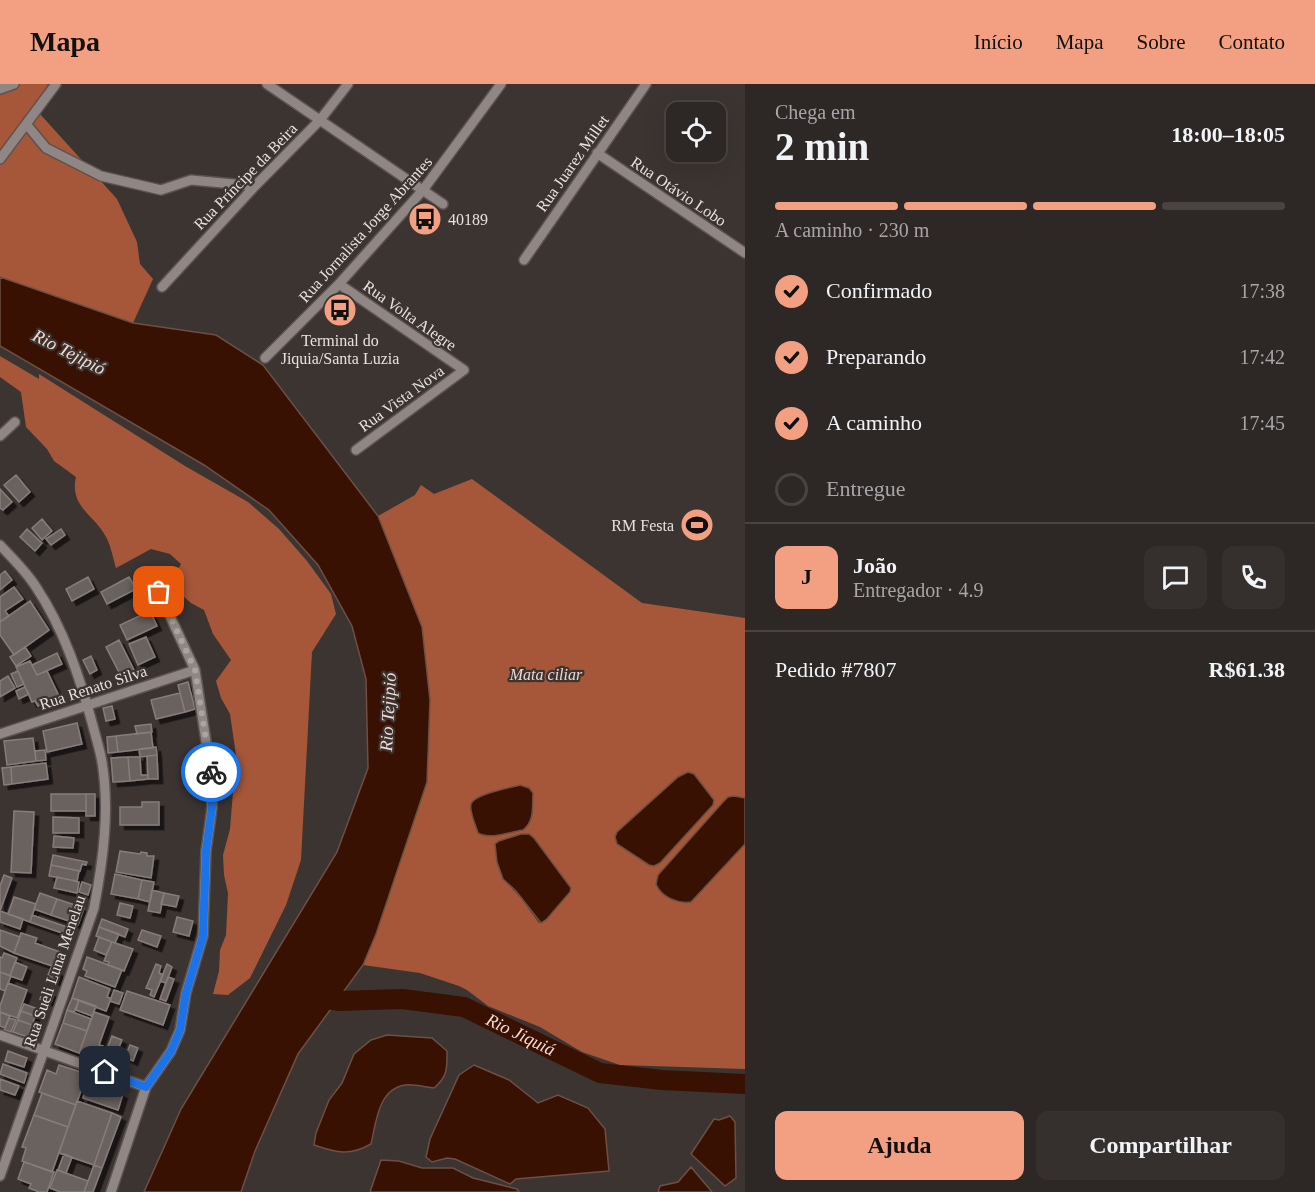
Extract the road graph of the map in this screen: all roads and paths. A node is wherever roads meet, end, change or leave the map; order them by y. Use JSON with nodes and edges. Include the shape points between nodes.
{"nodes":[{"id":1,"x":14,"y":84,"type":"edge"},
{"id":2,"x":56,"y":84,"type":"edge"},
{"id":3,"x":267,"y":84,"type":"edge"},
{"id":4,"x":348,"y":84,"type":"edge"},
{"id":5,"x":501,"y":84,"type":"edge"},
{"id":6,"x":646,"y":84,"type":"edge"},
{"id":7,"x":0,"y":89,"type":"edge"},
{"id":8,"x":320,"y":120,"type":"junction"},
{"id":9,"x":27,"y":125,"type":"junction"},
{"id":10,"x":597,"y":153,"type":"junction"},
{"id":11,"x":0,"y":159,"type":"edge"},
{"id":12,"x":255,"y":186,"type":"junction"},
{"id":13,"x":423,"y":190,"type":"junction"},
{"id":14,"x":443,"y":204,"type":"dead end"},
{"id":15,"x":745,"y":253,"type":"edge"},
{"id":16,"x":524,"y":260,"type":"dead end"},
{"id":17,"x":339,"y":284,"type":"junction"},
{"id":18,"x":162,"y":287,"type":"dead end"},
{"id":19,"x":265,"y":358,"type":"dead end"},
{"id":20,"x":464,"y":370,"type":"joint"},
{"id":21,"x":15,"y":422,"type":"dead end"},
{"id":22,"x":0,"y":436,"type":"edge"},
{"id":23,"x":356,"y":450,"type":"dead end"},
{"id":24,"x":0,"y":545,"type":"edge"},
{"id":25,"x":150,"y":573,"type":"dead end"},
{"id":26,"x":195,"y":670,"type":"junction"},
{"id":27,"x":87,"y":705,"type":"junction"},
{"id":28,"x":0,"y":734,"type":"edge"},
{"id":29,"x":0,"y":1035,"type":"edge"},
{"id":30,"x":43,"y":1050,"type":"junction"},
{"id":31,"x":146,"y":1087,"type":"junction"},
{"id":32,"x":0,"y":1176,"type":"edge"},
{"id":33,"x":111,"y":1192,"type":"edge"}],
"edges":[{"from":1,"to":7,"type":"street"},
{"from":2,"to":9,"type":"street"},
{"from":3,"to":8,"type":"street"},
{"from":4,"to":8,"type":"street","name":"Rua Príncipe da Beira"},
{"from":5,"to":13,"type":"street","name":"Rua Jornalista Jorge Abrantes"},
{"from":6,"to":10,"type":"street","name":"Rua Juarez Millet"},
{"from":8,"to":12,"type":"street","name":"Rua Príncipe da Beira"},
{"from":8,"to":13,"type":"street"},
{"from":9,"to":11,"type":"street"},
{"from":9,"to":12,"type":"street","via":[[46,148],[101,176],[161,190],[191,180]]},
{"from":10,"to":15,"type":"street","name":"Rua Otávio Lobo"},
{"from":10,"to":16,"type":"street","name":"Rua Juarez Millet"},
{"from":12,"to":18,"type":"street","name":"Rua Príncipe da Beira"},
{"from":13,"to":14,"type":"street"},
{"from":13,"to":17,"type":"street","name":"Rua Jornalista Jorge Abrantes"},
{"from":17,"to":19,"type":"street","name":"Rua Jornalista Jorge Abrantes"},
{"from":17,"to":20,"type":"street","name":"Rua Volta Alegre"},
{"from":20,"to":23,"type":"street","name":"Rua Vista Nova"},
{"from":21,"to":22,"type":"street"},
{"from":24,"to":27,"type":"street","name":"Rua Sueli Luna Menelau","via":[[36,586],[71,656]]},
{"from":25,"to":26,"type":"street"},
{"from":26,"to":27,"type":"street","name":"Rua Renato Silva"},
{"from":26,"to":31,"type":"street","via":[[210,767],[212,808],[203,936],[180,1030],[171,1051]]},
{"from":27,"to":28,"type":"street","name":"Rua Renato Silva"},
{"from":27,"to":30,"type":"street","name":"Rua Sueli Luna Menelau","via":[[102,762],[103,862],[94,908]]},
{"from":29,"to":30,"type":"street"},
{"from":30,"to":31,"type":"street"},
{"from":30,"to":32,"type":"street","name":"Rua Sueli Luna Menelau"},
{"from":31,"to":33,"type":"street"}]}
